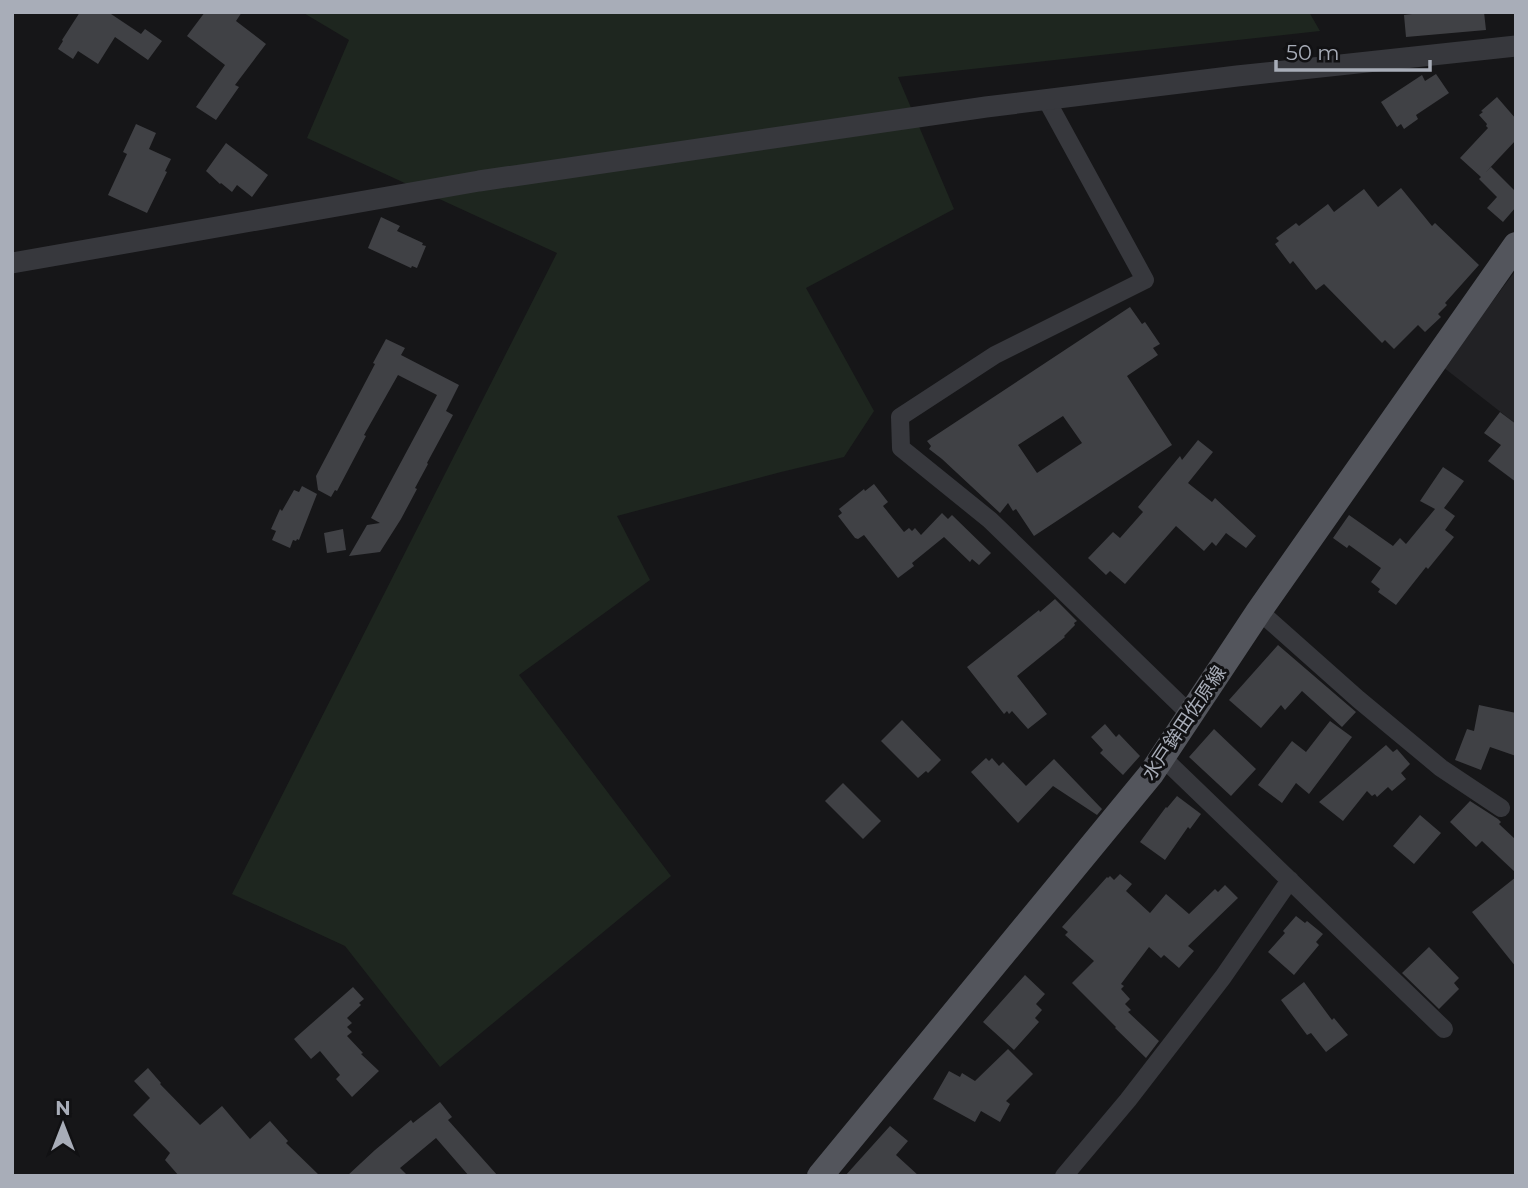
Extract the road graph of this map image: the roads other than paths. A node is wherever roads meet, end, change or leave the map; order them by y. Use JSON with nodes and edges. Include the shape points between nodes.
{"nodes":[{"id":1,"x":1516,"y":46,"type":"edge"},
{"id":2,"x":1046,"y":99,"type":"junction"},
{"id":3,"x":1516,"y":245,"type":"edge"},
{"id":4,"x":12,"y":262,"type":"edge"},
{"id":5,"x":1259,"y":611,"type":"junction"},
{"id":6,"x":1190,"y":714,"type":"junction"},
{"id":7,"x":1162,"y":757,"type":"junction"},
{"id":8,"x":1501,"y":808,"type":"dead end"},
{"id":9,"x":1290,"y":880,"type":"junction"},
{"id":10,"x":1444,"y":1029,"type":"dead end"},
{"id":11,"x":822,"y":1175,"type":"edge"},
{"id":12,"x":1064,"y":1176,"type":"edge"}],
"edges":[{"from":1,"to":2,"type":"street"},
{"from":2,"to":4,"type":"street","via":[[479,181]]},
{"from":2,"to":6,"type":"street","via":[[1145,280],[995,355],[900,416],[901,447],[990,520]]},
{"from":3,"to":5,"type":"main road","name":"水戸鉾田佐原線"},
{"from":5,"to":6,"type":"main road","name":"水戸鉾田佐原線"},
{"from":5,"to":8,"type":"street","via":[[1441,768]]},
{"from":6,"to":7,"type":"main road","name":"水戸鉾田佐原線"},
{"from":7,"to":9,"type":"street"},
{"from":7,"to":11,"type":"main road","name":"水戸鉾田佐原線"},
{"from":9,"to":10,"type":"street"},
{"from":9,"to":12,"type":"street","via":[[1216,987]]}]}
